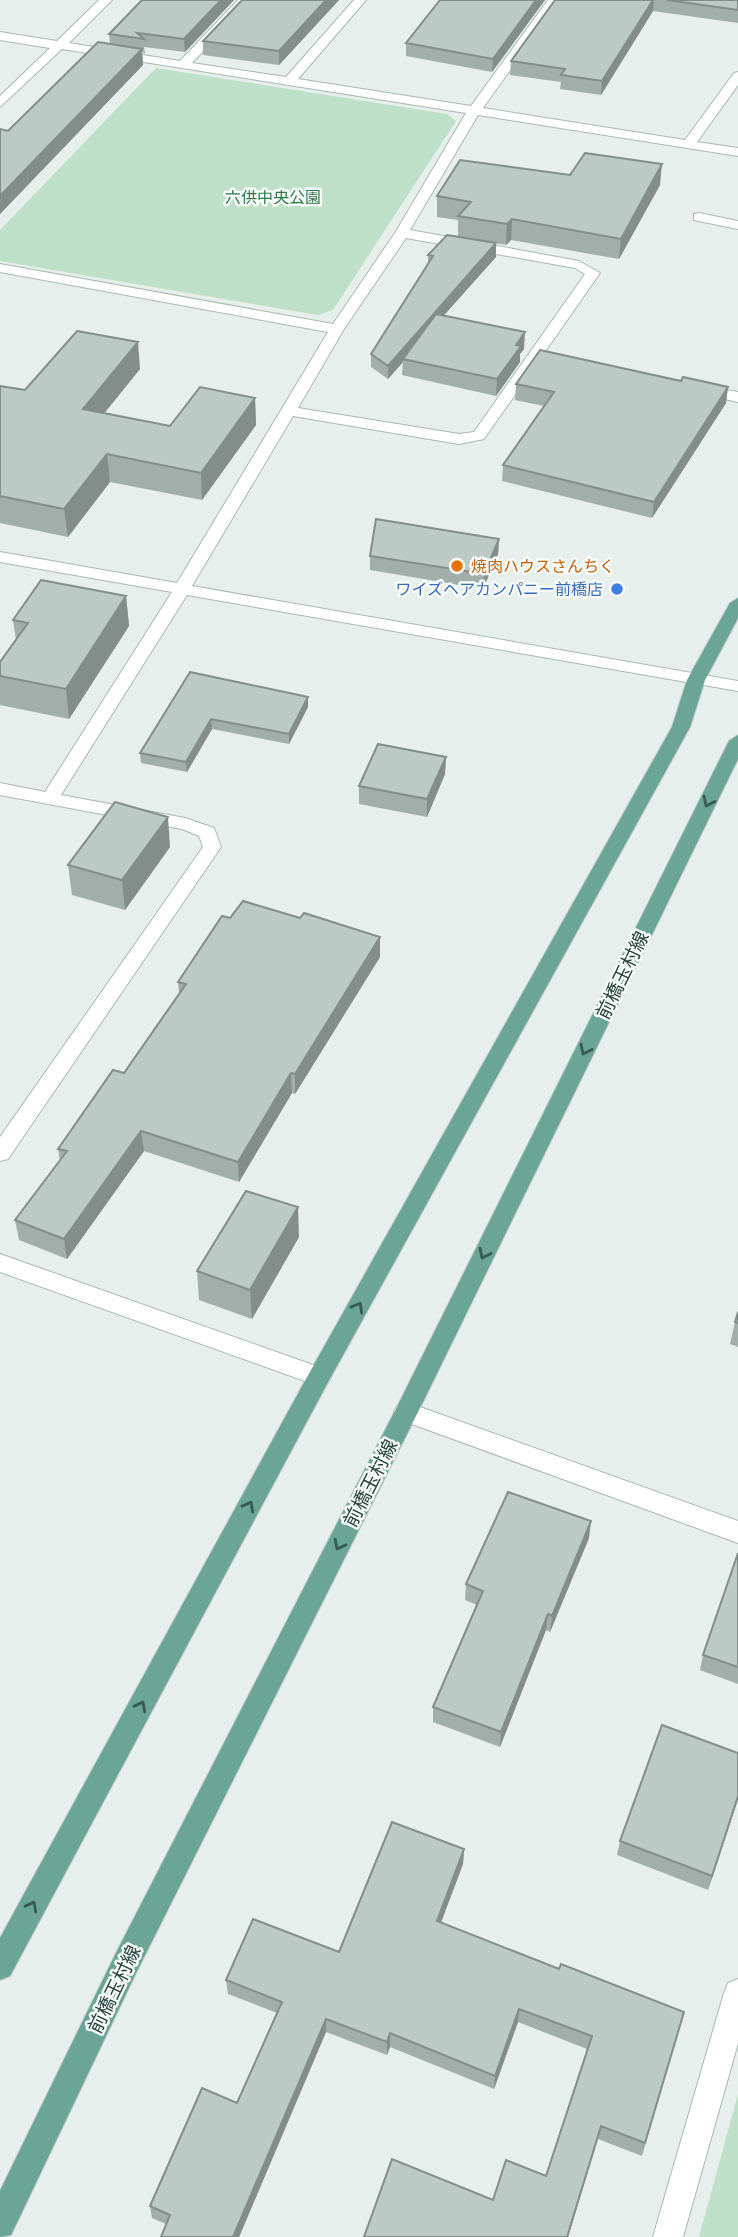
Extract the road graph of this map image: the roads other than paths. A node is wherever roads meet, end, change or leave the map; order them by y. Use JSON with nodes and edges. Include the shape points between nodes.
{"nodes":[{"id":1,"x":106,"y":0,"type":"edge"},
{"id":2,"x":245,"y":0,"type":"edge"},
{"id":3,"x":360,"y":0,"type":"edge"},
{"id":4,"x":554,"y":0,"type":"edge"},
{"id":5,"x":0,"y":36,"type":"edge"},
{"id":6,"x":60,"y":45,"type":"junction"},
{"id":7,"x":184,"y":64,"type":"junction"},
{"id":8,"x":738,"y":76,"type":"edge"},
{"id":9,"x":290,"y":80,"type":"junction"},
{"id":10,"x":0,"y":103,"type":"edge"},
{"id":11,"x":474,"y":111,"type":"junction"},
{"id":12,"x":689,"y":144,"type":"junction"},
{"id":13,"x":738,"y":152,"type":"edge"},
{"id":14,"x":699,"y":217,"type":"dead end"},
{"id":15,"x":738,"y":225,"type":"edge"},
{"id":16,"x":401,"y":233,"type":"junction"},
{"id":17,"x":0,"y":268,"type":"edge"},
{"id":18,"x":337,"y":329,"type":"junction"},
{"id":19,"x":685,"y":386,"type":"edge"},
{"id":20,"x":738,"y":397,"type":"edge"},
{"id":21,"x":289,"y":411,"type":"junction"},
{"id":22,"x":0,"y":556,"type":"edge"},
{"id":23,"x":182,"y":589,"type":"junction"},
{"id":24,"x":738,"y":603,"type":"edge"},
{"id":25,"x":696,"y":680,"type":"junction"},
{"id":26,"x":738,"y":686,"type":"edge"},
{"id":27,"x":738,"y":741,"type":"edge"},
{"id":28,"x":0,"y":789,"type":"edge"},
{"id":29,"x":50,"y":798,"type":"junction"},
{"id":30,"x":0,"y":1153,"type":"edge"},
{"id":31,"x":0,"y":1263,"type":"edge"},
{"id":32,"x":319,"y":1377,"type":"junction"},
{"id":33,"x":406,"y":1412,"type":"junction"},
{"id":34,"x":738,"y":1532,"type":"edge"},
{"id":35,"x":0,"y":1966,"type":"edge"},
{"id":36,"x":738,"y":1993,"type":"edge"},
{"id":37,"x":0,"y":2224,"type":"edge"},
{"id":38,"x":668,"y":2237,"type":"edge"}],
"edges":[{"from":1,"to":6,"type":"street"},
{"from":2,"to":7,"type":"street"},
{"from":3,"to":9,"type":"street"},
{"from":4,"to":11,"type":"street"},
{"from":5,"to":6,"type":"street"},
{"from":6,"to":7,"type":"street"},
{"from":6,"to":10,"type":"street"},
{"from":7,"to":9,"type":"street"},
{"from":8,"to":12,"type":"street"},
{"from":9,"to":11,"type":"street"},
{"from":11,"to":12,"type":"street"},
{"from":11,"to":16,"type":"street"},
{"from":12,"to":13,"type":"street"},
{"from":14,"to":15,"type":"street"},
{"from":16,"to":18,"type":"street"},
{"from":16,"to":21,"type":"street","via":[[589,269],[592,279],[545,357],[485,432],[469,439]]},
{"from":17,"to":18,"type":"street"},
{"from":18,"to":21,"type":"street"},
{"from":19,"to":20,"type":"street"},
{"from":21,"to":23,"type":"street"},
{"from":22,"to":23,"type":"street"},
{"from":23,"to":25,"type":"street"},
{"from":23,"to":29,"type":"street"},
{"from":24,"to":25,"type":"main road"},
{"from":25,"to":26,"type":"street"},
{"from":32,"to":25,"type":"main road","one_way":true,"via":[[681,727]]},
{"from":27,"to":33,"type":"main road","name":"前橋玉村線","one_way":true},
{"from":28,"to":29,"type":"street"},
{"from":29,"to":30,"type":"street","via":[[185,824],[207,832],[212,847]]},
{"from":31,"to":32,"type":"street"},
{"from":35,"to":32,"type":"main road","one_way":true},
{"from":33,"to":34,"type":"street"},
{"from":33,"to":37,"type":"main road","name":"前橋玉村線","one_way":true,"via":[[132,1951]]},
{"from":36,"to":38,"type":"street"}]}
